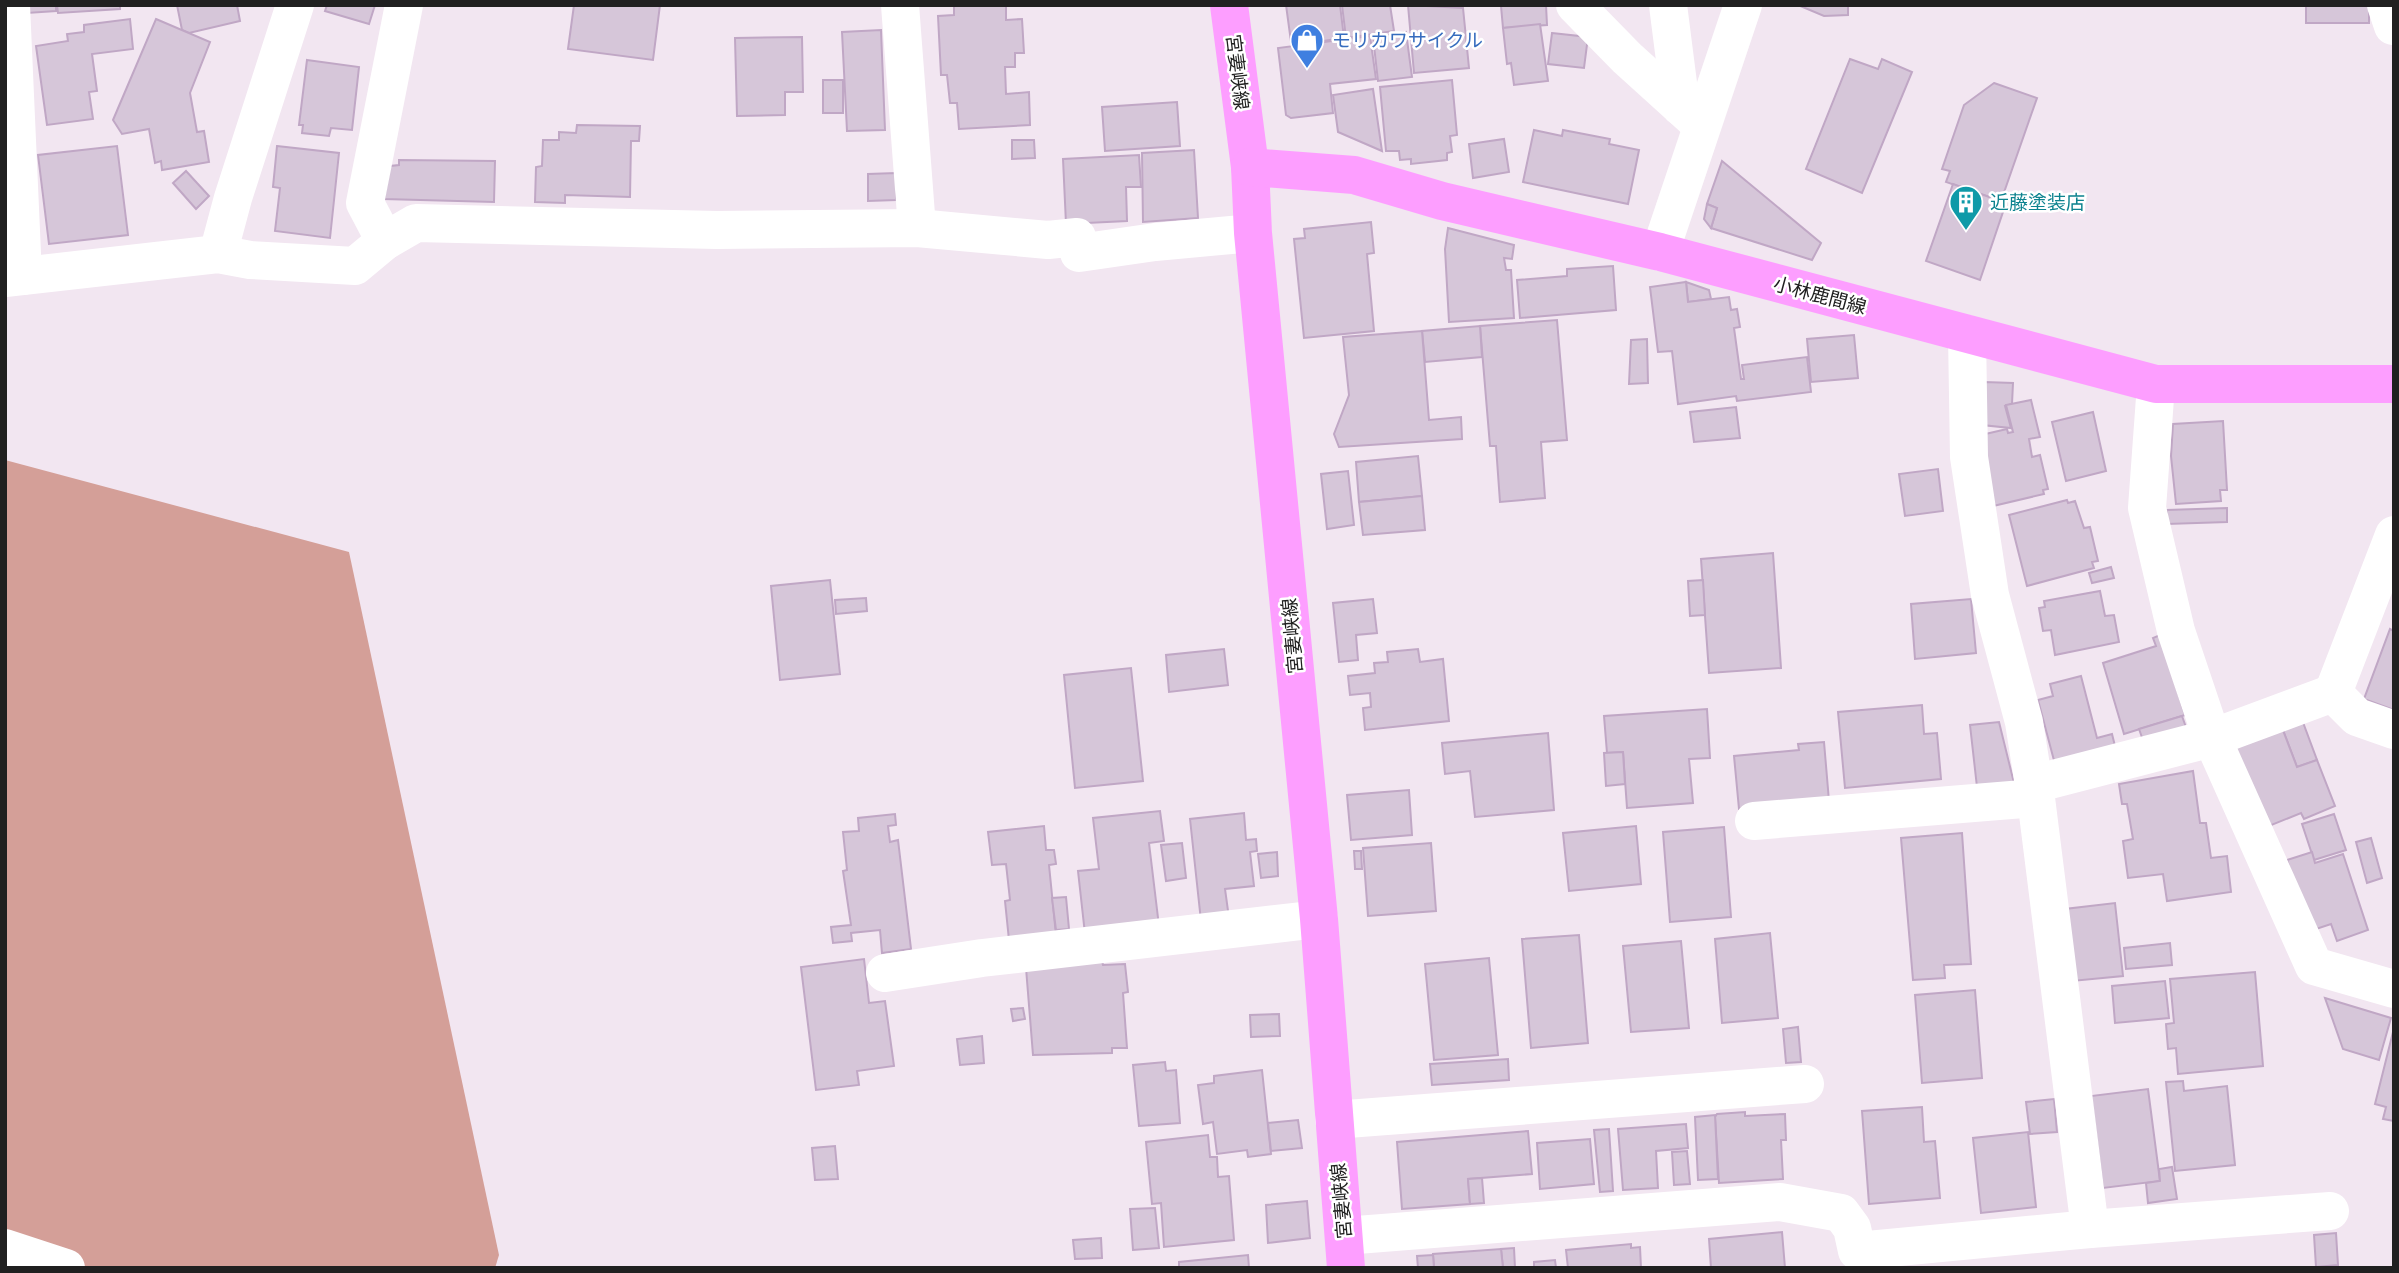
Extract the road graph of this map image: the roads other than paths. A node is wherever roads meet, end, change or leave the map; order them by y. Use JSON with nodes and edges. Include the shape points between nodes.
{"nodes":[{"id":1,"x":11,"y":5,"type":"edge"},
{"id":2,"x":295,"y":5,"type":"edge"},
{"id":3,"x":404,"y":5,"type":"edge"},
{"id":4,"x":900,"y":5,"type":"edge"},
{"id":5,"x":1229,"y":5,"type":"edge"},
{"id":6,"x":1575,"y":5,"type":"edge"},
{"id":7,"x":1668,"y":5,"type":"edge"},
{"id":8,"x":1743,"y":5,"type":"edge"},
{"id":9,"x":2386,"y":5,"type":"edge"},
{"id":10,"x":2393,"y":26,"type":"edge"},
{"id":11,"x":1691,"y":116,"type":"junction"},
{"id":12,"x":1250,"y":167,"type":"junction"},
{"id":13,"x":916,"y":228,"type":"junction"},
{"id":14,"x":1253,"y":233,"type":"junction"},
{"id":15,"x":385,"y":242,"type":"junction"},
{"id":16,"x":1660,"y":252,"type":"junction"},
{"id":17,"x":218,"y":254,"type":"junction"},
{"id":18,"x":14,"y":277,"type":"edge"},
{"id":19,"x":1967,"y":334,"type":"junction"},
{"id":20,"x":2155,"y":384,"type":"junction"},
{"id":21,"x":2394,"y":384,"type":"edge"},
{"id":22,"x":2394,"y":535,"type":"edge"},
{"id":23,"x":2333,"y":693,"type":"junction"},
{"id":24,"x":2394,"y":730,"type":"edge"},
{"id":25,"x":2212,"y":738,"type":"junction"},
{"id":26,"x":2035,"y":791,"type":"junction"},
{"id":27,"x":1754,"y":821,"type":"dead end"},
{"id":28,"x":1319,"y":919,"type":"junction"},
{"id":29,"x":885,"y":973,"type":"dead end"},
{"id":30,"x":2394,"y":989,"type":"edge"},
{"id":31,"x":1805,"y":1084,"type":"dead end"},
{"id":32,"x":1334,"y":1120,"type":"junction"},
{"id":33,"x":2330,"y":1211,"type":"dead end"},
{"id":34,"x":2090,"y":1229,"type":"junction"},
{"id":35,"x":5,"y":1248,"type":"edge"},
{"id":36,"x":1345,"y":1252,"type":"edge"},
{"id":37,"x":65,"y":1268,"type":"edge"}],
"edges":[{"from":1,"to":18,"type":"street"},
{"from":2,"to":17,"type":"street"},
{"from":3,"to":15,"type":"street","via":[[365,203]]},
{"from":4,"to":13,"type":"street"},
{"from":5,"to":12,"type":"main road","name":"宮妻峡線"},
{"from":6,"to":11,"type":"street"},
{"from":7,"to":11,"type":"street"},
{"from":8,"to":11,"type":"street"},
{"from":9,"to":10,"type":"street"},
{"from":11,"to":16,"type":"street"},
{"from":12,"to":14,"type":"main road","name":"宮妻峡線"},
{"from":12,"to":16,"type":"main road","name":"小林鹿間線","via":[[1354,175],[1442,201]]},
{"from":13,"to":14,"type":"street","via":[[1048,240],[1077,237],[1079,253]]},
{"from":13,"to":15,"type":"street","via":[[717,230],[416,223]]},
{"from":14,"to":28,"type":"main road","name":"宮妻峡線"},
{"from":15,"to":17,"type":"street","via":[[355,266]]},
{"from":16,"to":19,"type":"main road","name":"小林鹿間線"},
{"from":17,"to":18,"type":"street"},
{"from":19,"to":20,"type":"main road","name":"小林鹿間線"},
{"from":19,"to":26,"type":"street","via":[[1969,457],[1990,595],[2024,722]]},
{"from":20,"to":21,"type":"main road","name":"小林鹿間線"},
{"from":20,"to":25,"type":"street","via":[[2147,508],[2176,631]]},
{"from":22,"to":23,"type":"street"},
{"from":23,"to":24,"type":"street","via":[[2357,717]]},
{"from":23,"to":25,"type":"street"},
{"from":25,"to":26,"type":"street"},
{"from":25,"to":30,"type":"street","via":[[2314,966]]},
{"from":26,"to":27,"type":"street"},
{"from":26,"to":34,"type":"street"},
{"from":28,"to":29,"type":"street"},
{"from":28,"to":32,"type":"main road","name":"宮妻峡線"},
{"from":31,"to":32,"type":"street"},
{"from":32,"to":36,"type":"main road","name":"宮妻峡線"},
{"from":33,"to":34,"type":"street"},
{"from":34,"to":36,"type":"street","via":[[1857,1251],[1852,1228],[1841,1213],[1780,1202]]},
{"from":35,"to":37,"type":"street"}]}
